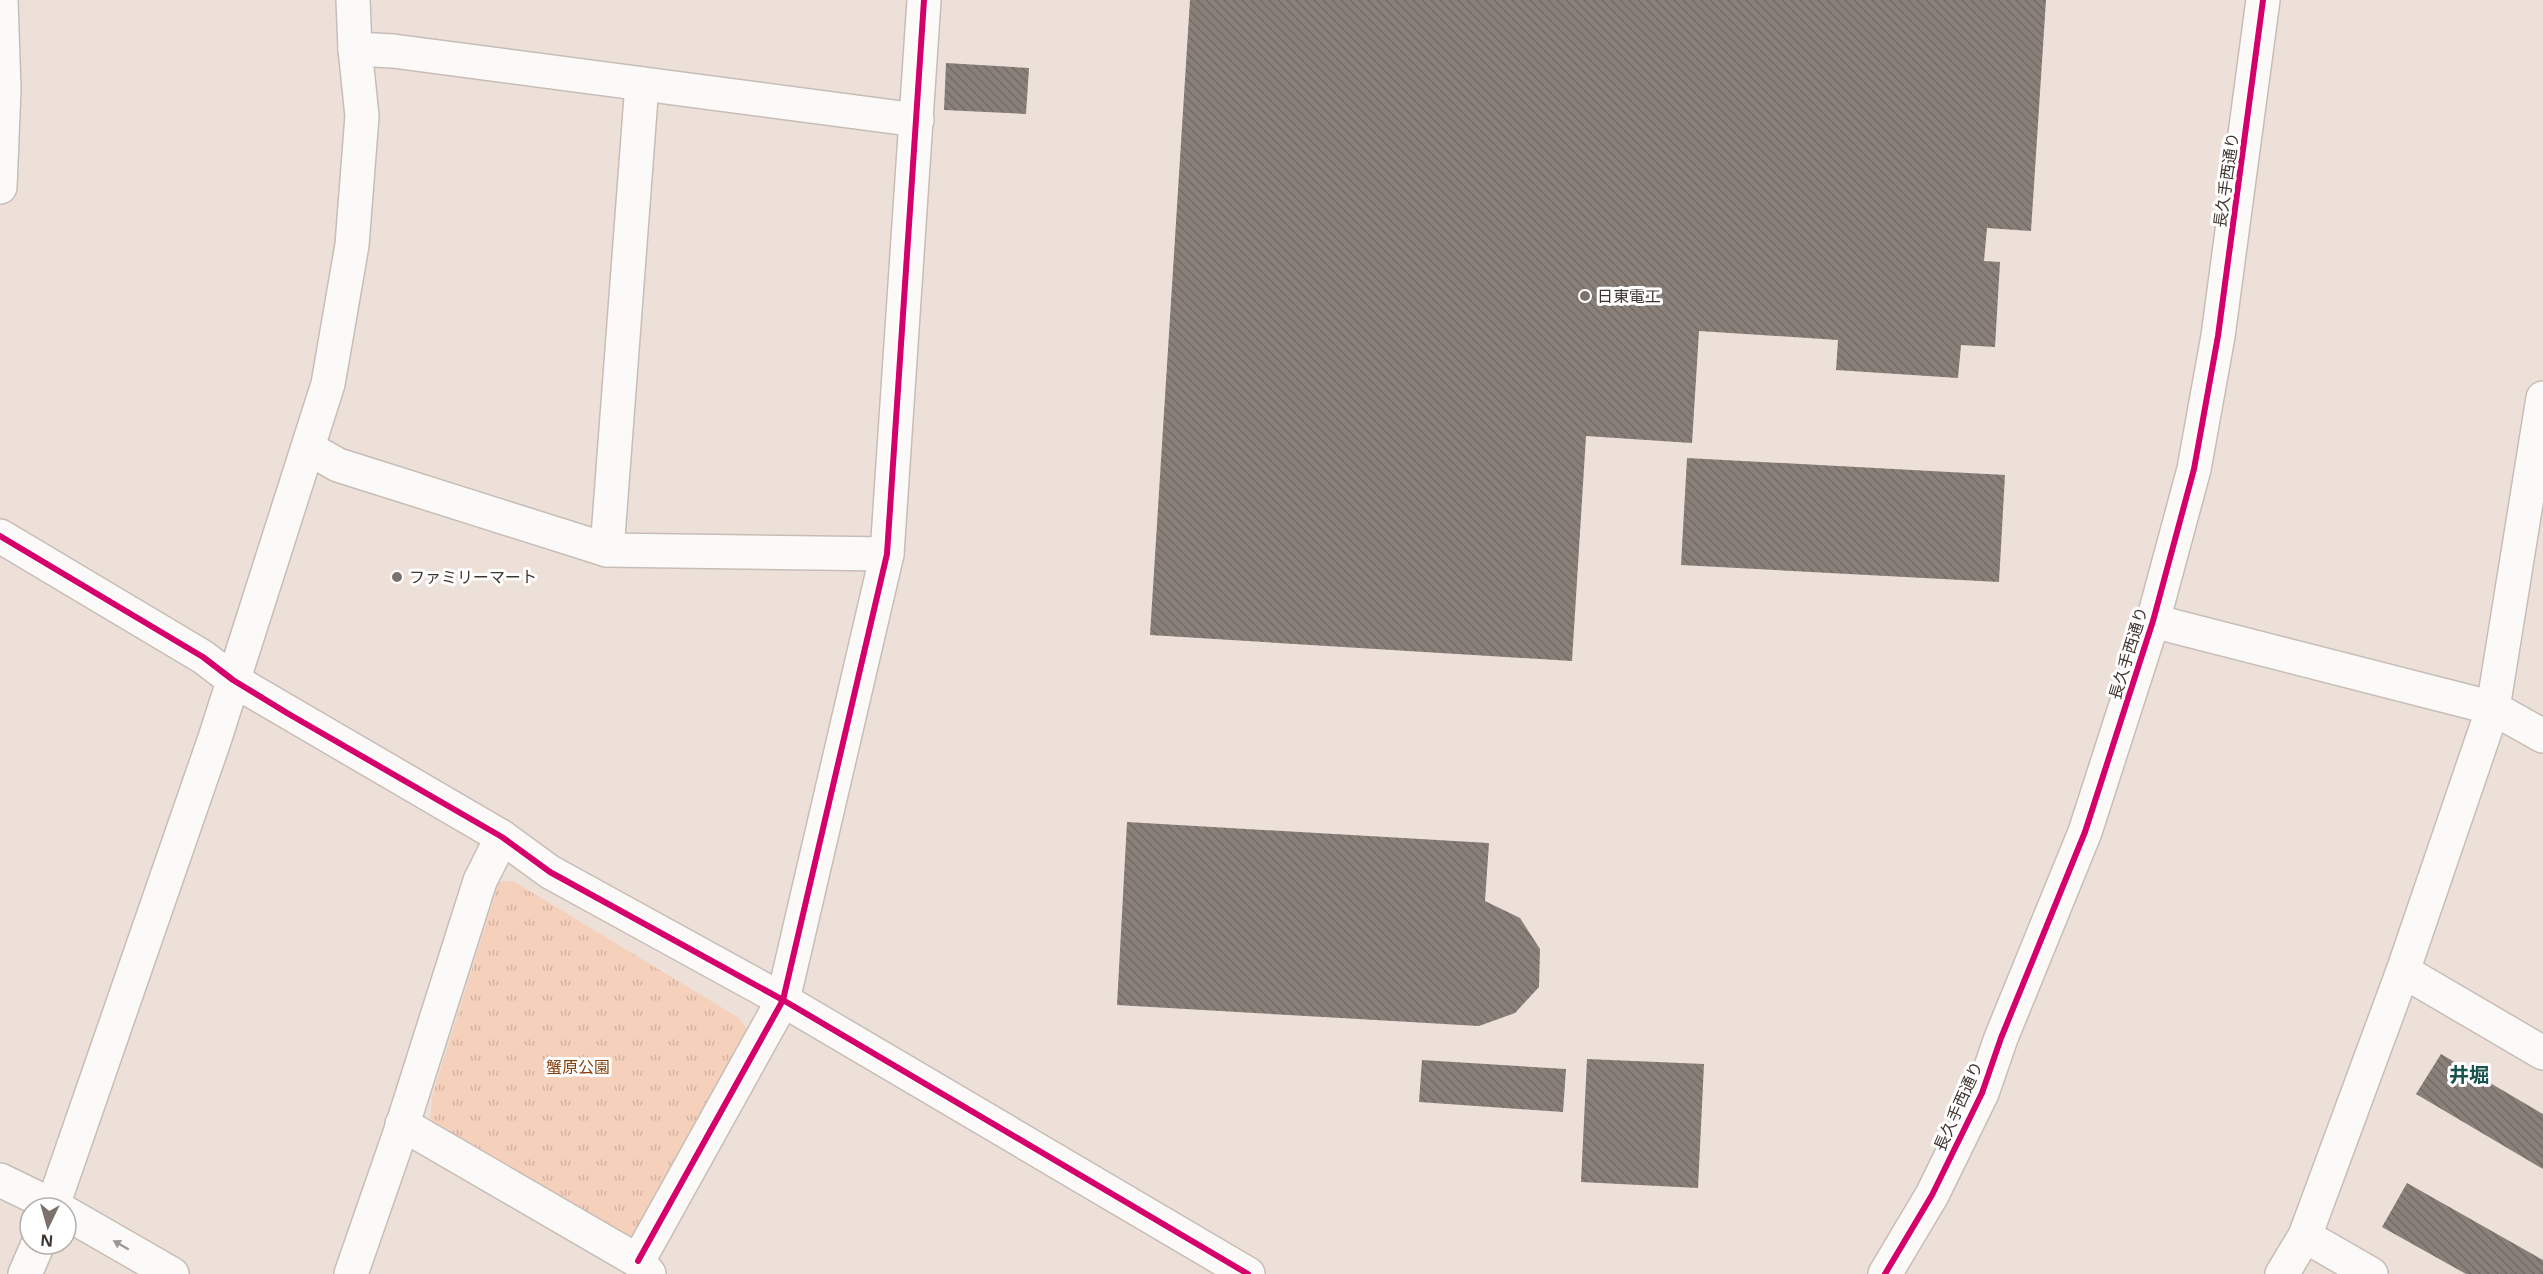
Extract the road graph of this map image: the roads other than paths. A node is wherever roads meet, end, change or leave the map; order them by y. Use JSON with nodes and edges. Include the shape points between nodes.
{"nodes":[{"id":1,"x":1,"y":0,"type":"edge"},
{"id":2,"x":353,"y":0,"type":"edge"},
{"id":3,"x":924,"y":0,"type":"edge"},
{"id":4,"x":2263,"y":0,"type":"edge"},
{"id":5,"x":355,"y":48,"type":"junction"},
{"id":6,"x":642,"y":84,"type":"junction"},
{"id":7,"x":917,"y":120,"type":"junction"},
{"id":8,"x":0,"y":187,"type":"edge"},
{"id":9,"x":2542,"y":419,"type":"edge"},
{"id":10,"x":308,"y":448,"type":"junction"},
{"id":11,"x":0,"y":536,"type":"edge"},
{"id":12,"x":607,"y":550,"type":"junction"},
{"id":13,"x":887,"y":554,"type":"junction"},
{"id":14,"x":2152,"y":621,"type":"junction"},
{"id":15,"x":233,"y":680,"type":"junction"},
{"id":16,"x":2493,"y":708,"type":"junction"},
{"id":17,"x":2543,"y":736,"type":"edge"},
{"id":18,"x":502,"y":837,"type":"junction"},
{"id":19,"x":2403,"y":970,"type":"junction"},
{"id":20,"x":783,"y":1000,"type":"junction"},
{"id":21,"x":2543,"y":1053,"type":"edge"},
{"id":22,"x":402,"y":1125,"type":"junction"},
{"id":23,"x":0,"y":1180,"type":"edge"},
{"id":24,"x":33,"y":1196,"type":"edge"},
{"id":25,"x":62,"y":1196,"type":"edge"},
{"id":26,"x":78,"y":1220,"type":"edge"},
{"id":27,"x":2305,"y":1236,"type":"junction"},
{"id":28,"x":33,"y":1256,"type":"edge"},
{"id":29,"x":644,"y":1268,"type":"edge"},
{"id":30,"x":25,"y":1274,"type":"edge"},
{"id":31,"x":172,"y":1274,"type":"edge"},
{"id":32,"x":351,"y":1274,"type":"edge"},
{"id":33,"x":1248,"y":1274,"type":"edge"},
{"id":34,"x":1885,"y":1274,"type":"edge"},
{"id":35,"x":2282,"y":1274,"type":"edge"},
{"id":36,"x":2371,"y":1274,"type":"edge"}],
"edges":[{"from":1,"to":8,"type":"street","via":[[4,89]]},
{"from":2,"to":5,"type":"street"},
{"from":3,"to":7,"type":"street"},
{"from":4,"to":14,"type":"street","name":"長久手西通り","via":[[2216,347],[2194,469]]},
{"from":5,"to":6,"type":"street"},
{"from":5,"to":10,"type":"street","via":[[362,116],[352,245],[328,384]]},
{"from":6,"to":7,"type":"street"},
{"from":6,"to":12,"type":"street"},
{"from":7,"to":13,"type":"street"},
{"from":9,"to":16,"type":"street"},
{"from":10,"to":12,"type":"street","via":[[338,465]]},
{"from":10,"to":15,"type":"street"},
{"from":11,"to":15,"type":"street","via":[[203,657]]},
{"from":12,"to":13,"type":"street"},
{"from":13,"to":20,"type":"street"},
{"from":14,"to":16,"type":"street"},
{"from":14,"to":34,"type":"street","name":"長久手西通り","via":[[2085,832],[1982,1093],[1932,1195]]},
{"from":15,"to":18,"type":"street"},
{"from":15,"to":25,"type":"street"},
{"from":16,"to":17,"type":"street"},
{"from":16,"to":19,"type":"street"},
{"from":18,"to":20,"type":"street","via":[[550,872]]},
{"from":18,"to":22,"type":"street","via":[[480,881]]},
{"from":19,"to":21,"type":"street"},
{"from":19,"to":27,"type":"street"},
{"from":20,"to":29,"type":"street"},
{"from":20,"to":33,"type":"street"},
{"from":22,"to":29,"type":"street"},
{"from":22,"to":32,"type":"street"},
{"from":23,"to":24,"type":"street"},
{"from":31,"to":26,"type":"street","one_way":true},
{"from":27,"to":35,"type":"street"},
{"from":27,"to":36,"type":"street"},
{"from":28,"to":30,"type":"street"}]}
